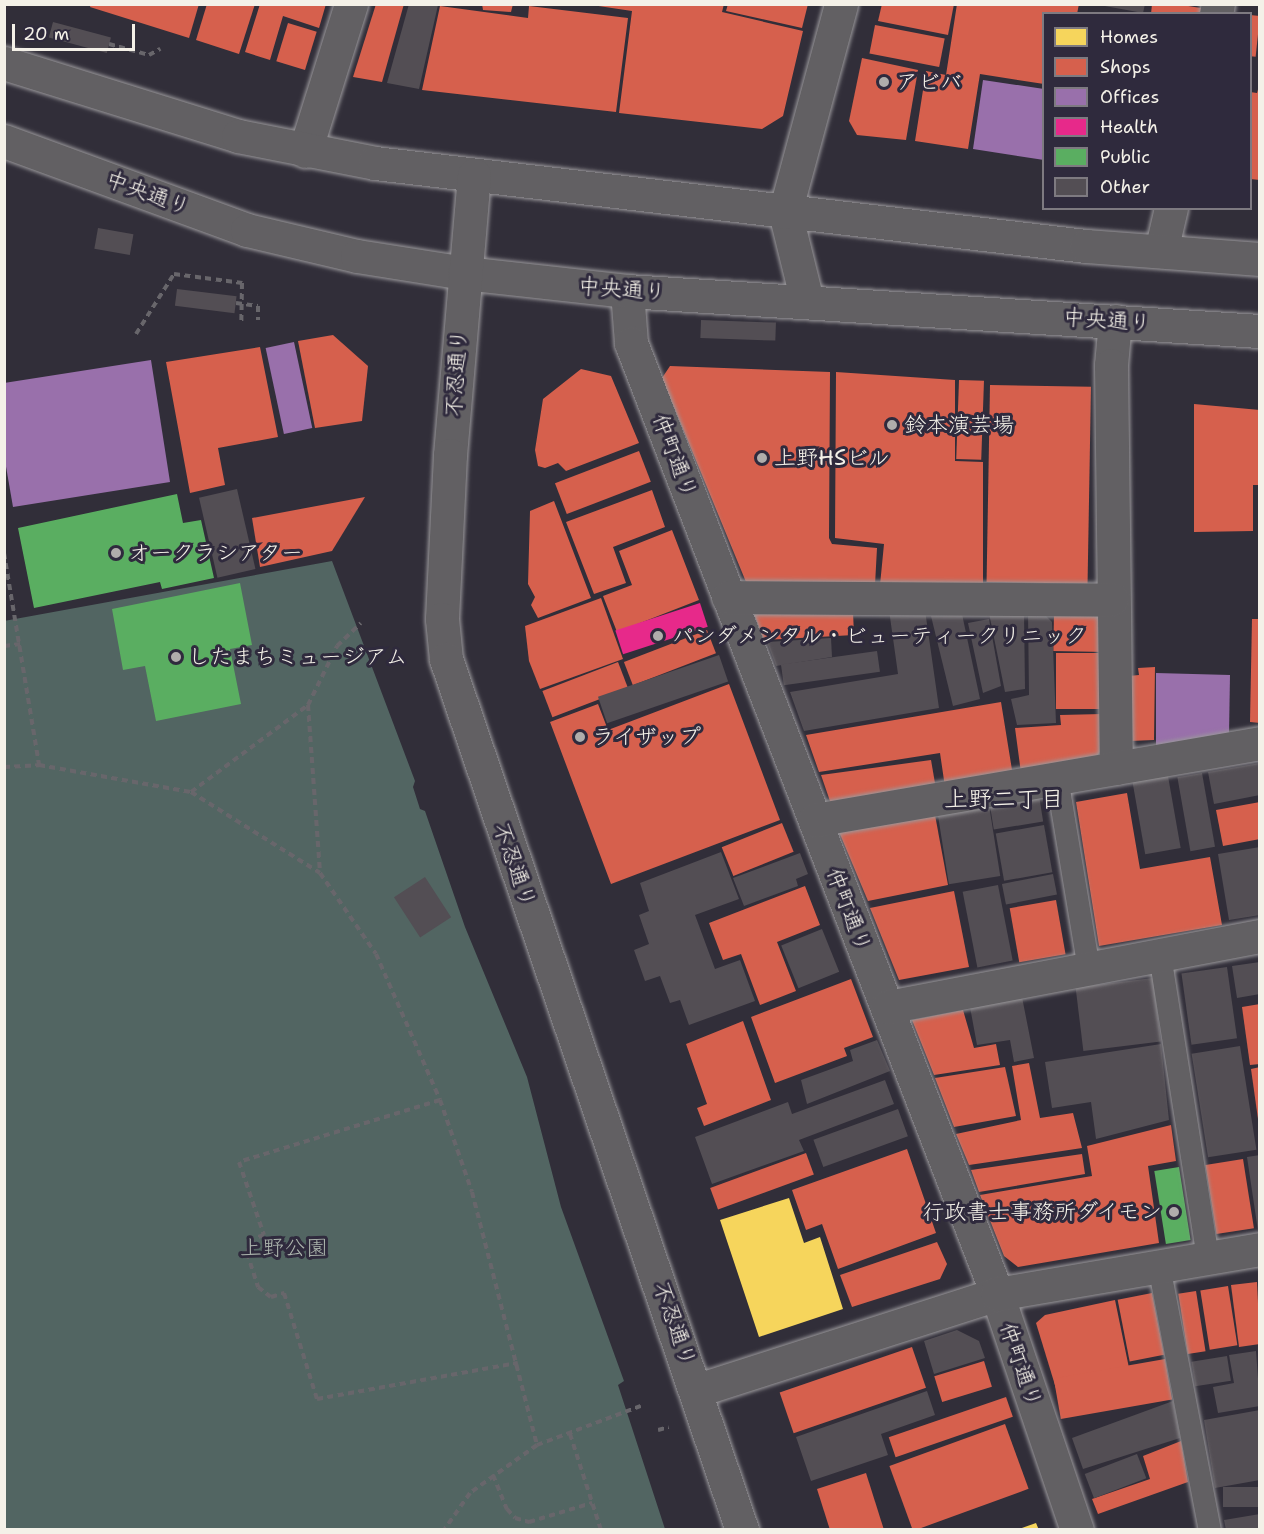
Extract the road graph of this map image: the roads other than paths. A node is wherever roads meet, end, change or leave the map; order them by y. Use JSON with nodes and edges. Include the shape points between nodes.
{"nodes":[{"id":1,"x":351,"y":4,"type":"edge"},
{"id":2,"x":841,"y":4,"type":"edge"},
{"id":3,"x":4,"y":63,"type":"edge"},
{"id":4,"x":4,"y":141,"type":"edge"},
{"id":5,"x":305,"y":151,"type":"junction"},
{"id":6,"x":474,"y":176,"type":"junction"},
{"id":7,"x":1171,"y":210,"type":"edge"},
{"id":8,"x":785,"y":212,"type":"junction"},
{"id":9,"x":1161,"y":251,"type":"junction"},
{"id":10,"x":1260,"y":259,"type":"edge"},
{"id":11,"x":464,"y":273,"type":"junction"},
{"id":12,"x":627,"y":291,"type":"junction"},
{"id":13,"x":807,"y":301,"type":"junction"},
{"id":14,"x":1116,"y":321,"type":"junction"},
{"id":15,"x":1260,"y":331,"type":"edge"},
{"id":16,"x":729,"y":597,"type":"junction"},
{"id":17,"x":1112,"y":600,"type":"junction"},
{"id":18,"x":1260,"y":743,"type":"edge"},
{"id":19,"x":1116,"y":768,"type":"junction"},
{"id":20,"x":1057,"y":778,"type":"junction"},
{"id":21,"x":815,"y":820,"type":"junction"},
{"id":22,"x":1260,"y":936,"type":"edge"},
{"id":23,"x":1160,"y":955,"type":"junction"},
{"id":24,"x":1089,"y":969,"type":"junction"},
{"id":25,"x":887,"y":1007,"type":"junction"},
{"id":26,"x":1260,"y":1249,"type":"edge"},
{"id":27,"x":1208,"y":1257,"type":"junction"},
{"id":28,"x":1158,"y":1266,"type":"junction"},
{"id":29,"x":997,"y":1294,"type":"junction"},
{"id":30,"x":698,"y":1390,"type":"junction"},
{"id":31,"x":742,"y":1530,"type":"edge"},
{"id":32,"x":1077,"y":1530,"type":"edge"},
{"id":33,"x":1210,"y":1530,"type":"edge"}],
"edges":[{"from":1,"to":5,"type":"street"},
{"from":2,"to":8,"type":"street"},
{"from":3,"to":5,"type":"street","via":[[237,136]]},
{"from":4,"to":11,"type":"street","name":"中央通り","via":[[247,230],[357,256]]},
{"from":5,"to":6,"type":"street"},
{"from":6,"to":8,"type":"street"},
{"from":6,"to":11,"type":"street","name":"不忍通り"},
{"from":7,"to":9,"type":"street"},
{"from":8,"to":9,"type":"street"},
{"from":8,"to":13,"type":"street"},
{"from":9,"to":10,"type":"street"},
{"from":11,"to":12,"type":"street","name":"中央通り"},
{"from":11,"to":30,"type":"street","name":"不忍通り","via":[[449,467],[442,619],[446,658]]},
{"from":12,"to":13,"type":"street","name":"中央通り"},
{"from":12,"to":16,"type":"street","name":"仲町通り","via":[[631,343]]},
{"from":13,"to":14,"type":"street","name":"中央通り"},
{"from":14,"to":15,"type":"street","name":"中央通り"},
{"from":14,"to":17,"type":"street","via":[[1111,365]]},
{"from":16,"to":17,"type":"street"},
{"from":16,"to":21,"type":"street","name":"仲町通り"},
{"from":17,"to":19,"type":"street"},
{"from":18,"to":19,"type":"street"},
{"from":19,"to":20,"type":"street"},
{"from":20,"to":21,"type":"street"},
{"from":20,"to":24,"type":"lane"},
{"from":21,"to":25,"type":"street","name":"仲町通り"},
{"from":22,"to":23,"type":"street"},
{"from":23,"to":24,"type":"street"},
{"from":23,"to":27,"type":"lane"},
{"from":24,"to":25,"type":"street"},
{"from":25,"to":29,"type":"street","name":"仲町通り"},
{"from":26,"to":27,"type":"street"},
{"from":27,"to":28,"type":"street"},
{"from":28,"to":29,"type":"street"},
{"from":28,"to":33,"type":"lane"},
{"from":29,"to":30,"type":"street"},
{"from":29,"to":32,"type":"street","name":"仲町通り"},
{"from":30,"to":31,"type":"street","name":"不忍通り"}]}
